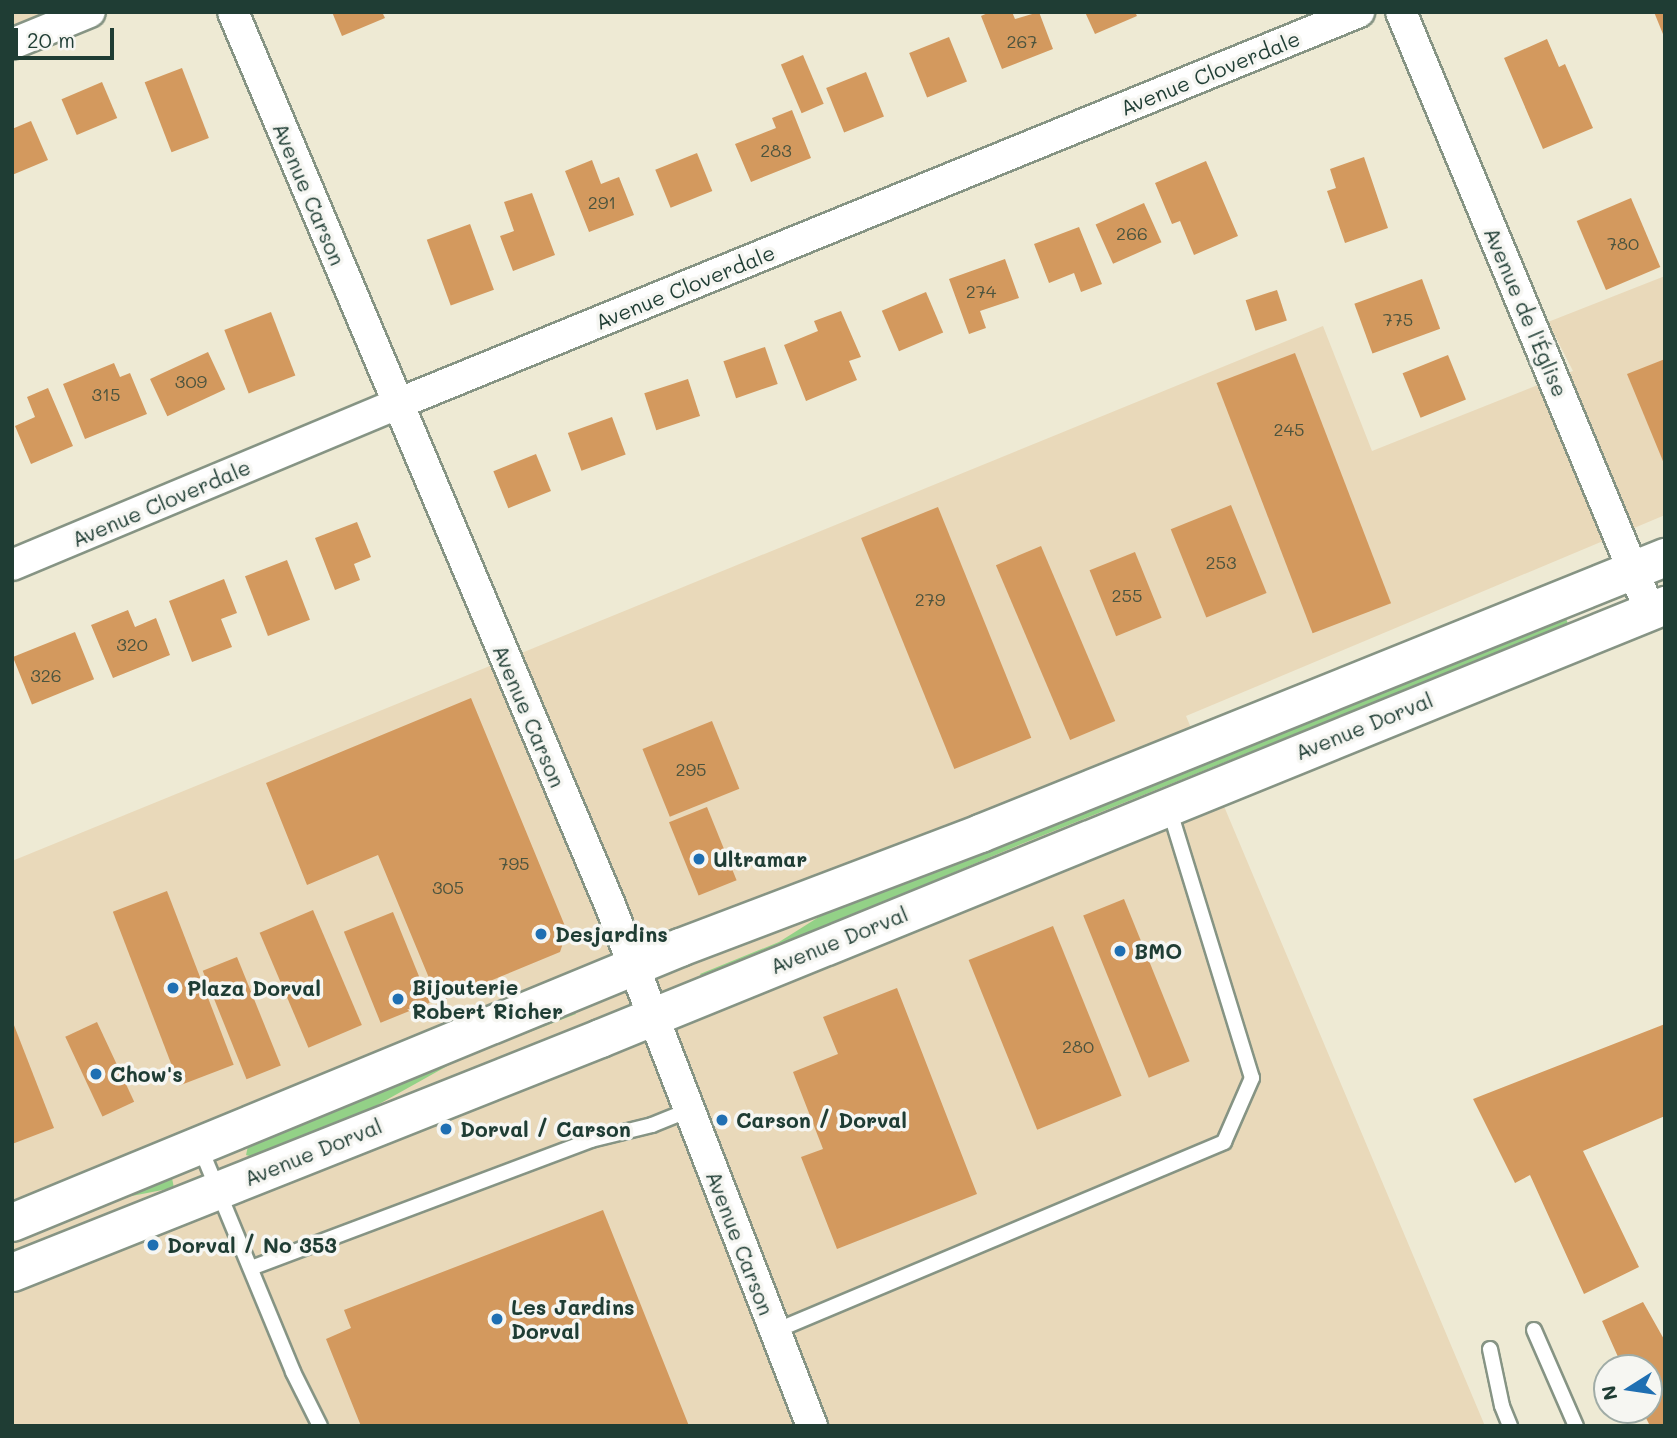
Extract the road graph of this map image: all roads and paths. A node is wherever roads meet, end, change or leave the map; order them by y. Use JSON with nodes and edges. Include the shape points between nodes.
{"nodes":[{"id":1,"x":90,"y":12,"type":"edge"},
{"id":2,"x":233,"y":12,"type":"edge"},
{"id":3,"x":1359,"y":12,"type":"edge"},
{"id":4,"x":1401,"y":12,"type":"edge"},
{"id":5,"x":12,"y":44,"type":"edge"},
{"id":6,"x":397,"y":404,"type":"junction"},
{"id":7,"x":1649,"y":563,"type":"edge"},
{"id":8,"x":12,"y":565,"type":"edge"},
{"id":9,"x":1657,"y":608,"type":"edge"},
{"id":10,"x":1168,"y":805,"type":"junction"},
{"id":11,"x":632,"y":967,"type":"junction"},
{"id":12,"x":651,"y":1017,"type":"junction"},
{"id":13,"x":689,"y":1110,"type":"junction"},
{"id":14,"x":200,"y":1147,"type":"junction"},
{"id":15,"x":219,"y":1189,"type":"junction"},
{"id":16,"x":12,"y":1222,"type":"edge"},
{"id":17,"x":251,"y":1268,"type":"junction"},
{"id":18,"x":12,"y":1272,"type":"edge"},
{"id":19,"x":1534,"y":1330,"type":"dead end"},
{"id":20,"x":775,"y":1331,"type":"junction"},
{"id":21,"x":1490,"y":1349,"type":"dead end"},
{"id":22,"x":320,"y":1426,"type":"edge"},
{"id":23,"x":812,"y":1426,"type":"edge"},
{"id":24,"x":1510,"y":1426,"type":"edge"},
{"id":25,"x":1576,"y":1426,"type":"edge"}],
"edges":[{"from":1,"to":5,"type":"street"},
{"from":2,"to":6,"type":"street","name":"Avenue Carson"},
{"from":3,"to":6,"type":"street","name":"Avenue Cloverdale"},
{"from":4,"to":7,"type":"street","name":"Avenue de l'Église"},
{"from":6,"to":8,"type":"street","name":"Avenue Cloverdale"},
{"from":6,"to":11,"type":"street","name":"Avenue Carson","via":[[610,905]]},
{"from":7,"to":9,"type":"street","name":"Avenue de l'Église"},
{"from":7,"to":11,"type":"street","via":[[993,828]]},
{"from":9,"to":10,"type":"street","name":"Avenue Dorval"},
{"from":10,"to":12,"type":"street","name":"Avenue Dorval"},
{"from":10,"to":20,"type":"lane","via":[[1252,1078],[1224,1142]]},
{"from":11,"to":12,"type":"street","name":"Avenue Carson"},
{"from":11,"to":14,"type":"street"},
{"from":12,"to":13,"type":"street","name":"Avenue Carson"},
{"from":12,"to":15,"type":"street","name":"Avenue Dorval"},
{"from":13,"to":17,"type":"lane","via":[[652,1125],[591,1140]]},
{"from":13,"to":20,"type":"street","name":"Avenue Carson"},
{"from":14,"to":15,"type":"lane"},
{"from":14,"to":16,"type":"street"},
{"from":15,"to":17,"type":"lane"},
{"from":15,"to":18,"type":"street","name":"Avenue Dorval"},
{"from":17,"to":22,"type":"lane"},
{"from":19,"to":25,"type":"lane"},
{"from":20,"to":23,"type":"street","name":"Avenue Carson"},
{"from":21,"to":24,"type":"lane"}]}
